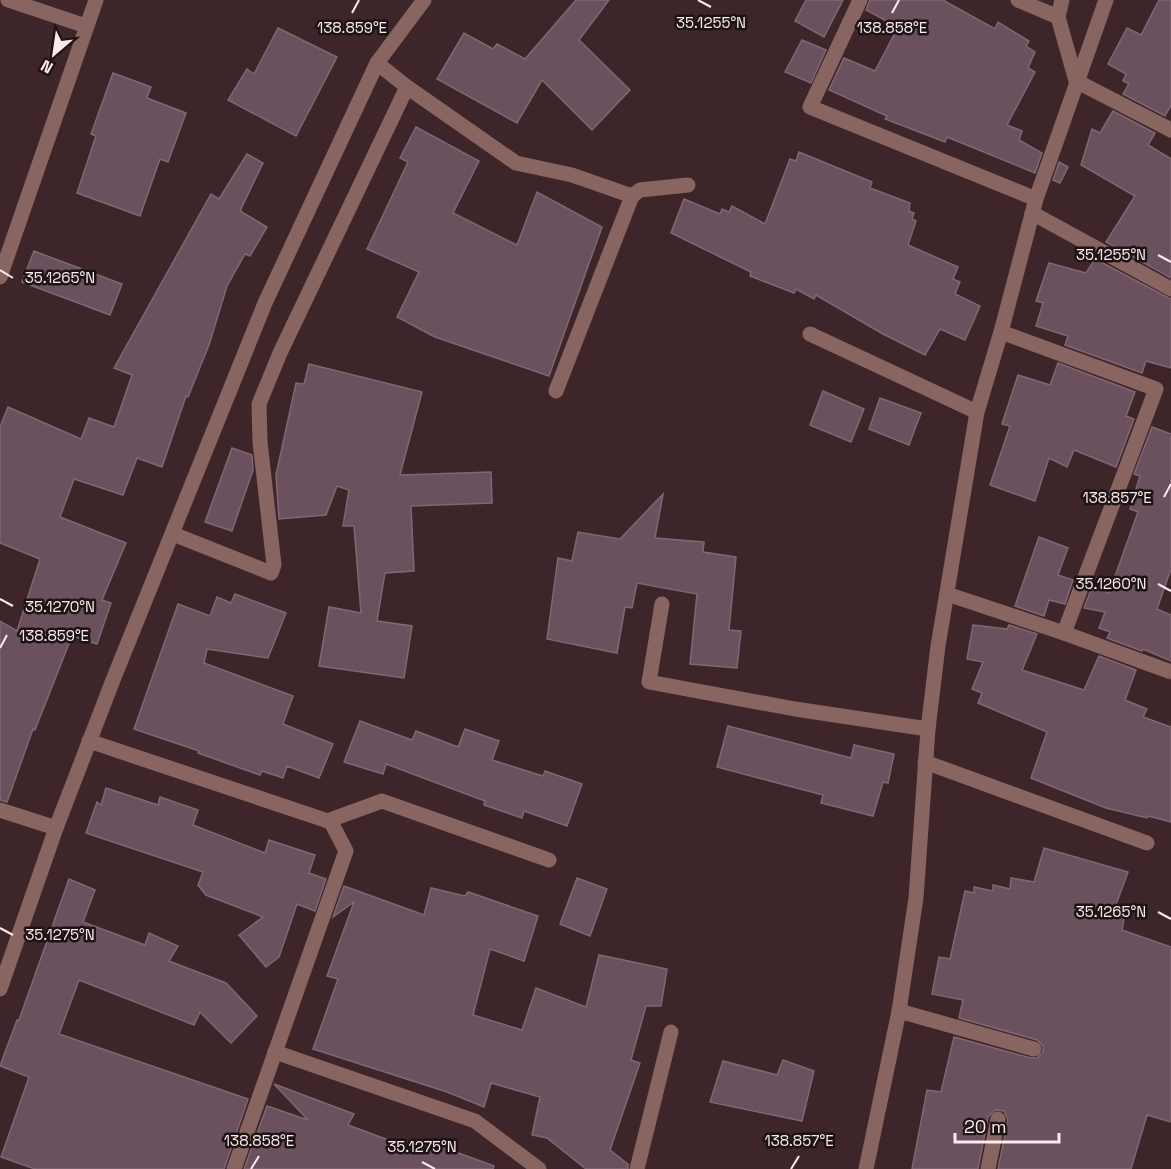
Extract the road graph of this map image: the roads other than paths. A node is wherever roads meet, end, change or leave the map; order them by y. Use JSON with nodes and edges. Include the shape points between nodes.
{"nodes":[{"id":1,"x":8,"y":0,"type":"edge"},
{"id":2,"x":96,"y":0,"type":"edge"},
{"id":3,"x":424,"y":0,"type":"edge"},
{"id":4,"x":860,"y":0,"type":"edge"},
{"id":5,"x":1017,"y":0,"type":"edge"},
{"id":6,"x":1062,"y":0,"type":"edge"},
{"id":7,"x":1106,"y":0,"type":"edge"},
{"id":8,"x":1058,"y":17,"type":"junction"},
{"id":9,"x":86,"y":26,"type":"junction"},
{"id":10,"x":378,"y":63,"type":"junction"},
{"id":11,"x":1076,"y":81,"type":"junction"},
{"id":12,"x":407,"y":87,"type":"junction"},
{"id":13,"x":1171,"y":130,"type":"edge"},
{"id":14,"x":688,"y":185,"type":"dead end"},
{"id":15,"x":632,"y":196,"type":"junction"},
{"id":16,"x":1034,"y":206,"type":"junction"},
{"id":17,"x":0,"y":275,"type":"edge"},
{"id":18,"x":1171,"y":289,"type":"edge"},
{"id":19,"x":1001,"y":332,"type":"junction"},
{"id":20,"x":810,"y":334,"type":"dead end"},
{"id":21,"x":556,"y":391,"type":"dead end"},
{"id":22,"x":977,"y":412,"type":"junction"},
{"id":23,"x":173,"y":534,"type":"junction"},
{"id":24,"x":947,"y":594,"type":"junction"},
{"id":25,"x":662,"y":604,"type":"dead end"},
{"id":26,"x":1064,"y":633,"type":"junction"},
{"id":27,"x":1171,"y":672,"type":"edge"},
{"id":28,"x":928,"y":729,"type":"junction"},
{"id":29,"x":89,"y":741,"type":"junction"},
{"id":30,"x":925,"y":762,"type":"junction"},
{"id":31,"x":0,"y":810,"type":"edge"},
{"id":32,"x":327,"y":821,"type":"junction"},
{"id":33,"x":56,"y":828,"type":"junction"},
{"id":34,"x":1148,"y":843,"type":"dead end"},
{"id":35,"x":549,"y":860,"type":"dead end"},
{"id":36,"x":0,"y":989,"type":"edge"},
{"id":37,"x":899,"y":1011,"type":"junction"},
{"id":38,"x":670,"y":1032,"type":"dead end"},
{"id":39,"x":1034,"y":1049,"type":"dead end"},
{"id":40,"x":275,"y":1052,"type":"junction"},
{"id":41,"x":998,"y":1119,"type":"dead end"},
{"id":42,"x":234,"y":1169,"type":"edge"},
{"id":43,"x":539,"y":1169,"type":"edge"},
{"id":44,"x":637,"y":1169,"type":"edge"},
{"id":45,"x":866,"y":1169,"type":"edge"},
{"id":46,"x":988,"y":1169,"type":"edge"}],
"edges":[{"from":1,"to":9,"type":"street"},
{"from":2,"to":9,"type":"street"},
{"from":3,"to":10,"type":"street"},
{"from":4,"to":16,"type":"street","via":[[810,106]]},
{"from":5,"to":8,"type":"street"},
{"from":6,"to":8,"type":"street"},
{"from":7,"to":11,"type":"street"},
{"from":8,"to":11,"type":"street"},
{"from":9,"to":17,"type":"street"},
{"from":10,"to":12,"type":"street"},
{"from":10,"to":23,"type":"street","via":[[265,303]]},
{"from":11,"to":13,"type":"street"},
{"from":11,"to":16,"type":"street"},
{"from":12,"to":15,"type":"street","via":[[516,163],[572,175]]},
{"from":12,"to":23,"type":"street","via":[[259,404],[274,565],[271,573]]},
{"from":14,"to":15,"type":"street","via":[[640,190]]},
{"from":15,"to":21,"type":"street"},
{"from":16,"to":18,"type":"street"},
{"from":16,"to":19,"type":"street"},
{"from":19,"to":22,"type":"street"},
{"from":19,"to":26,"type":"street","via":[[1156,389]]},
{"from":20,"to":22,"type":"street"},
{"from":22,"to":24,"type":"street"},
{"from":23,"to":29,"type":"street"},
{"from":24,"to":26,"type":"street"},
{"from":24,"to":28,"type":"street"},
{"from":25,"to":28,"type":"street","via":[[649,682]]},
{"from":26,"to":27,"type":"street"},
{"from":28,"to":30,"type":"street"},
{"from":29,"to":32,"type":"street"},
{"from":29,"to":33,"type":"street"},
{"from":30,"to":34,"type":"street"},
{"from":30,"to":37,"type":"street","via":[[916,898]]},
{"from":31,"to":33,"type":"street"},
{"from":32,"to":35,"type":"street","via":[[382,801]]},
{"from":32,"to":40,"type":"street","via":[[346,851]]},
{"from":33,"to":36,"type":"street"},
{"from":37,"to":39,"type":"street"},
{"from":37,"to":45,"type":"street"},
{"from":38,"to":44,"type":"street"},
{"from":40,"to":42,"type":"street"},
{"from":40,"to":43,"type":"street","via":[[475,1121]]},
{"from":41,"to":46,"type":"street"}]}
